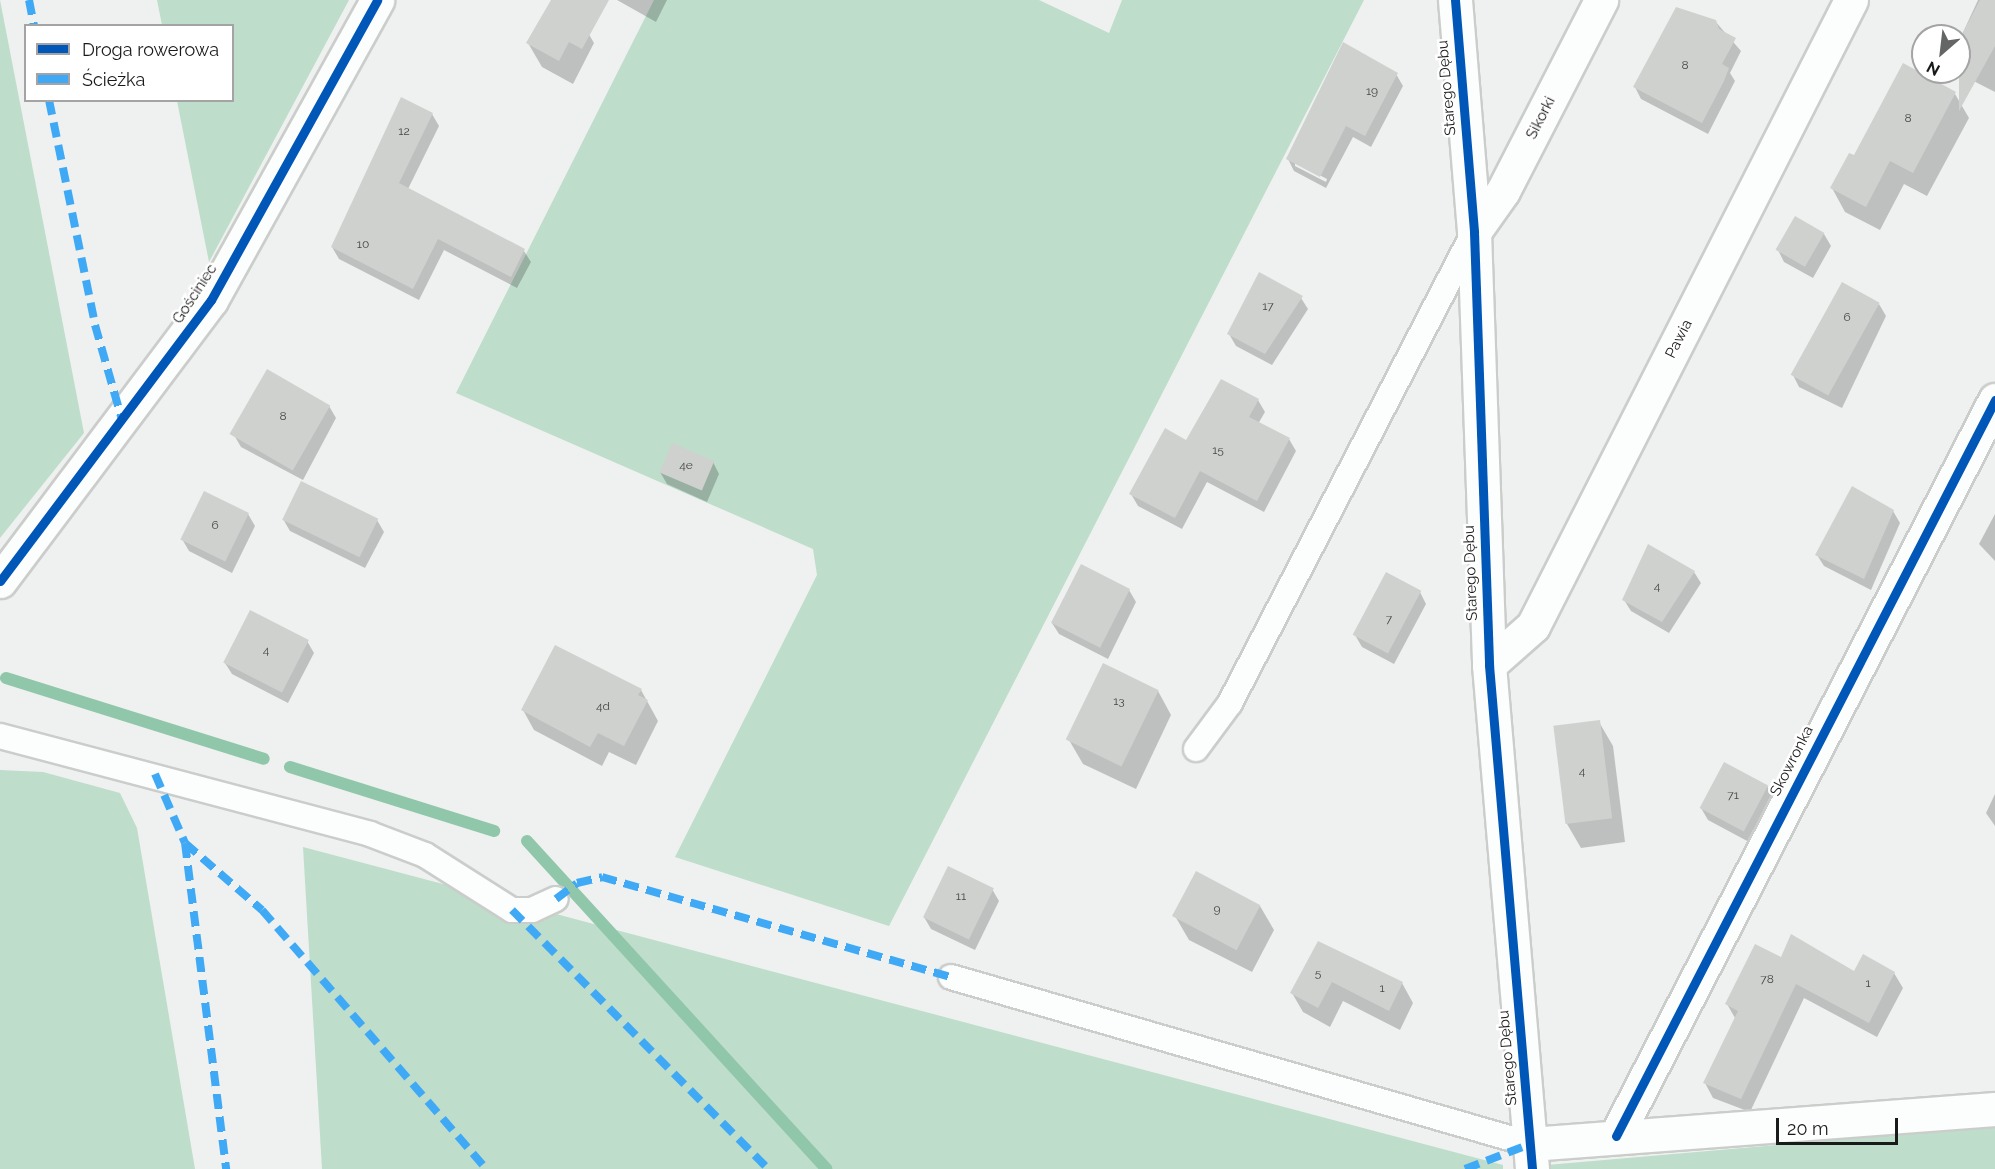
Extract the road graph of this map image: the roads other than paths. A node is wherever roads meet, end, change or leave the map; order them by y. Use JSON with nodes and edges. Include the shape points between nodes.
{"nodes":[{"id":1,"x":377,"y":0,"type":"edge"},
{"id":2,"x":1455,"y":0,"type":"edge"},
{"id":3,"x":1601,"y":0,"type":"edge"},
{"id":4,"x":1851,"y":0,"type":"edge"},
{"id":5,"x":1474,"y":231,"type":"junction"},
{"id":6,"x":1995,"y":400,"type":"edge"},
{"id":7,"x":0,"y":581,"type":"edge"},
{"id":8,"x":1489,"y":665,"type":"junction"},
{"id":9,"x":0,"y":736,"type":"edge"},
{"id":10,"x":1196,"y":749,"type":"dead end"},
{"id":11,"x":556,"y":899,"type":"dead end"},
{"id":12,"x":951,"y":977,"type":"dead end"},
{"id":13,"x":1993,"y":1107,"type":"edge"},
{"id":14,"x":1616,"y":1136,"type":"junction"},
{"id":15,"x":1531,"y":1157,"type":"edge"}],
"edges":[{"from":1,"to":7,"type":"street","name":"Gościniec","via":[[288,170],[211,300]]},
{"from":2,"to":5,"type":"street","name":"Starego Dębu"},
{"from":3,"to":5,"type":"street","name":"Sikorki","via":[[1503,191]]},
{"from":4,"to":8,"type":"street","name":"Pawia","via":[[1533,626]]},
{"from":5,"to":8,"type":"street","name":"Starego Dębu"},
{"from":5,"to":10,"type":"lane","via":[[1230,703]]},
{"from":6,"to":14,"type":"street","name":"Skowronka"},
{"from":8,"to":15,"type":"street","name":"Starego Dębu"},
{"from":9,"to":11,"type":"lane","via":[[370,834],[425,855],[512,910],[532,910]]},
{"from":12,"to":15,"type":"lane"},
{"from":13,"to":14,"type":"street"},
{"from":14,"to":15,"type":"street"}]}
